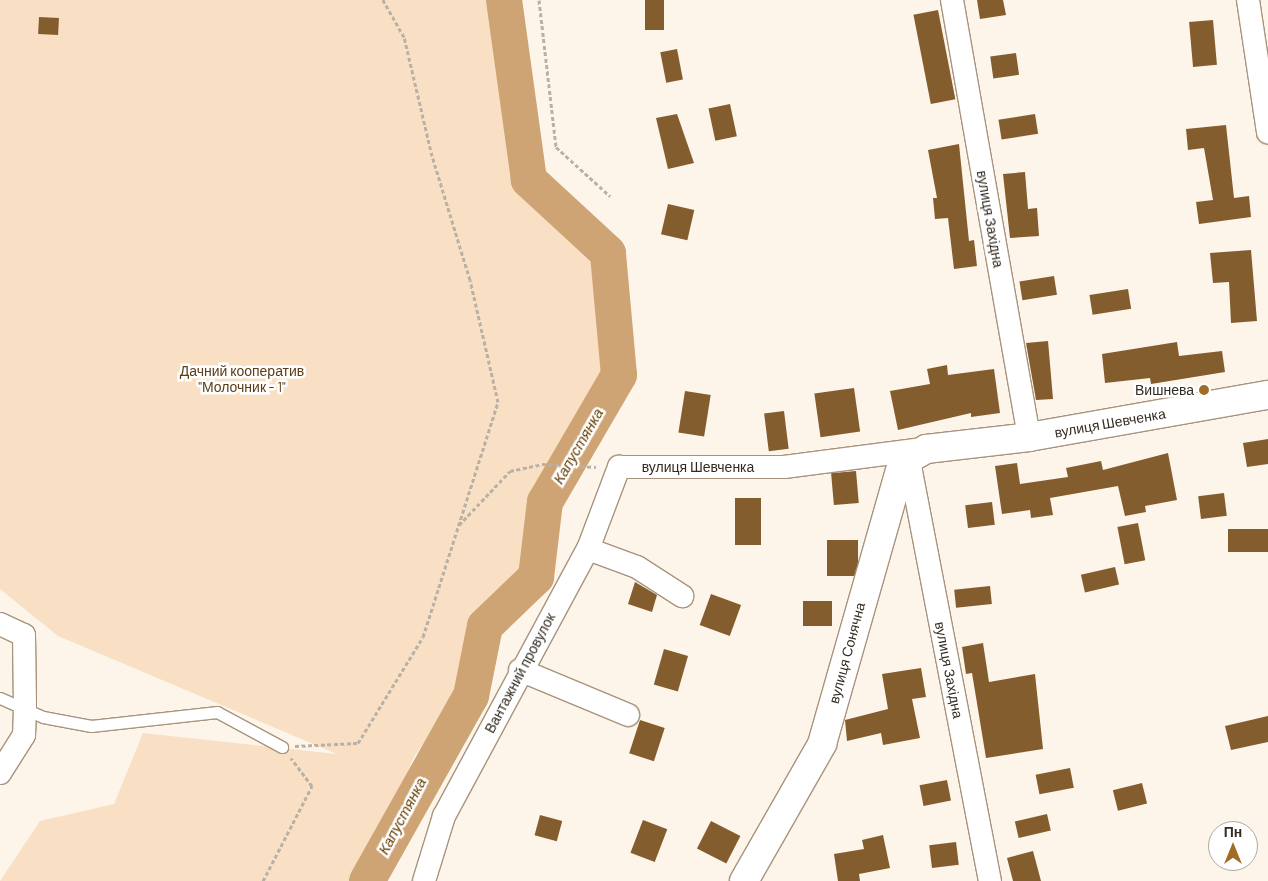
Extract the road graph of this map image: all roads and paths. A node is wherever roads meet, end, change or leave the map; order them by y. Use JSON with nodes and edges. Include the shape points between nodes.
{"nodes":[{"id":1,"x":383,"y":0,"type":"edge"},
{"id":2,"x":540,"y":0,"type":"edge"},
{"id":3,"x":952,"y":0,"type":"edge"},
{"id":4,"x":1248,"y":0,"type":"edge"},
{"id":5,"x":1268,"y":133,"type":"edge"},
{"id":6,"x":610,"y":196,"type":"dead end"},
{"id":7,"x":1268,"y":394,"type":"edge"},
{"id":8,"x":1029,"y":437,"type":"junction"},
{"id":9,"x":939,"y":447,"type":"junction"},
{"id":10,"x":902,"y":463,"type":"junction"},
{"id":11,"x":579,"y":467,"type":"dead end"},
{"id":12,"x":619,"y":467,"type":"joint"},
{"id":13,"x":457,"y":527,"type":"junction"},
{"id":14,"x":588,"y":549,"type":"junction"},
{"id":15,"x":682,"y":596,"type":"dead end"},
{"id":16,"x":0,"y":624,"type":"edge"},
{"id":17,"x":520,"y":670,"type":"junction"},
{"id":18,"x":0,"y":698,"type":"edge"},
{"id":19,"x":25,"y":708,"type":"junction"},
{"id":20,"x":628,"y":715,"type":"dead end"},
{"id":21,"x":282,"y":746,"type":"junction"},
{"id":22,"x":0,"y":773,"type":"edge"},
{"id":23,"x":263,"y":881,"type":"edge"},
{"id":24,"x":424,"y":881,"type":"edge"},
{"id":25,"x":744,"y":881,"type":"edge"},
{"id":26,"x":990,"y":881,"type":"edge"}],
"edges":[{"from":1,"to":13,"type":"path","via":[[404,38],[432,156],[470,280],[498,402]]},
{"from":2,"to":6,"type":"path","via":[[556,147]]},
{"from":3,"to":8,"type":"street","name":"вулиця Західна"},
{"from":4,"to":5,"type":"street"},
{"from":7,"to":8,"type":"street","name":"вулиця Шевченка"},
{"from":8,"to":9,"type":"street","name":"вулиця Шевченка"},
{"from":9,"to":10,"type":"street"},
{"from":9,"to":12,"type":"street","name":"вулиця Шевченка","via":[[784,467]]},
{"from":10,"to":25,"type":"street","name":"вулиця Сонячна","via":[[822,744]]},
{"from":10,"to":26,"type":"street","name":"вулиця Західна","via":[[911,471]]},
{"from":11,"to":13,"type":"path","via":[[542,464],[510,471]]},
{"from":12,"to":14,"type":"street","name":"Вантажний провулок"},
{"from":13,"to":21,"type":"path","via":[[423,637],[358,743]]},
{"from":14,"to":15,"type":"street","via":[[637,567]]},
{"from":14,"to":17,"type":"street","name":"Вантажний провулок"},
{"from":16,"to":19,"type":"street","via":[[24,635]]},
{"from":17,"to":20,"type":"street"},
{"from":17,"to":24,"type":"street","name":"Вантажний провулок","via":[[444,816]]},
{"from":18,"to":19,"type":"lane"},
{"from":19,"to":21,"type":"lane","via":[[43,717],[90,726],[218,712]]},
{"from":19,"to":22,"type":"street","via":[[24,735]]},
{"from":21,"to":23,"type":"path","via":[[312,786]]}]}
